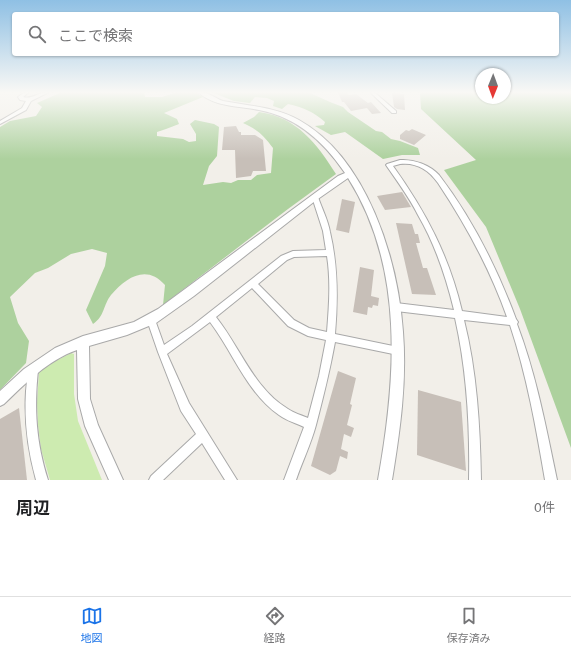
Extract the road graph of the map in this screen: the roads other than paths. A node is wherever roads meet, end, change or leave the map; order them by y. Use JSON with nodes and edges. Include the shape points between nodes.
{"nodes":[{"id":1,"x":15,"y":114,"type":"edge"},
{"id":2,"x":282,"y":114,"type":"edge"},
{"id":3,"x":0,"y":123,"type":"edge"},
{"id":4,"x":350,"y":174,"type":"junction"},
{"id":5,"x":315,"y":197,"type":"junction"},
{"id":6,"x":331,"y":253,"type":"junction"},
{"id":7,"x":253,"y":284,"type":"junction"},
{"id":8,"x":396,"y":306,"type":"junction"},
{"id":9,"x":458,"y":315,"type":"junction"},
{"id":10,"x":211,"y":317,"type":"junction"},
{"id":11,"x":151,"y":320,"type":"junction"},
{"id":12,"x":514,"y":322,"type":"junction"},
{"id":13,"x":331,"y":337,"type":"junction"},
{"id":14,"x":83,"y":342,"type":"junction"},
{"id":15,"x":398,"y":351,"type":"junction"},
{"id":16,"x":162,"y":352,"type":"junction"},
{"id":17,"x":33,"y":368,"type":"junction"},
{"id":18,"x":0,"y":400,"type":"edge"},
{"id":19,"x":311,"y":424,"type":"junction"},
{"id":20,"x":202,"y":436,"type":"junction"},
{"id":21,"x":42,"y":480,"type":"edge"},
{"id":22,"x":116,"y":480,"type":"edge"},
{"id":23,"x":155,"y":480,"type":"edge"},
{"id":24,"x":231,"y":480,"type":"edge"},
{"id":25,"x":290,"y":480,"type":"edge"},
{"id":26,"x":385,"y":480,"type":"edge"},
{"id":27,"x":475,"y":480,"type":"edge"},
{"id":28,"x":551,"y":480,"type":"edge"}],
"edges":[{"from":1,"to":3,"type":"street"},
{"from":2,"to":4,"type":"street","via":[[292,118],[316,135]]},
{"from":4,"to":5,"type":"street"},
{"from":4,"to":8,"type":"street","via":[[374,221],[391,278]]},
{"from":5,"to":6,"type":"street","via":[[330,239]]},
{"from":5,"to":11,"type":"street"},
{"from":6,"to":7,"type":"street","via":[[293,254],[276,264]]},
{"from":6,"to":13,"type":"street","via":[[334,284]]},
{"from":7,"to":10,"type":"street"},
{"from":7,"to":13,"type":"street","via":[[291,323],[308,332]]},
{"from":8,"to":9,"type":"street"},
{"from":8,"to":15,"type":"street"},
{"from":9,"to":12,"type":"street"},
{"from":9,"to":12,"type":"street","via":[[436,243],[408,191],[389,165],[406,162],[429,169],[446,190],[486,256]]},
{"from":9,"to":27,"type":"street","via":[[470,384]]},
{"from":10,"to":16,"type":"street"},
{"from":10,"to":19,"type":"street","via":[[267,399],[283,412]]},
{"from":11,"to":14,"type":"street","via":[[126,331]]},
{"from":11,"to":16,"type":"street"},
{"from":12,"to":28,"type":"street","via":[[543,431]]},
{"from":13,"to":15,"type":"street"},
{"from":13,"to":19,"type":"street"},
{"from":14,"to":17,"type":"street","via":[[46,358]]},
{"from":14,"to":22,"type":"street","via":[[84,399],[92,426]]},
{"from":15,"to":26,"type":"street","via":[[394,428]]},
{"from":16,"to":20,"type":"street","via":[[182,400]]},
{"from":17,"to":18,"type":"street"},
{"from":17,"to":21,"type":"street","via":[[30,423]]},
{"from":19,"to":25,"type":"street"},
{"from":20,"to":23,"type":"street"},
{"from":20,"to":24,"type":"street"}]}
